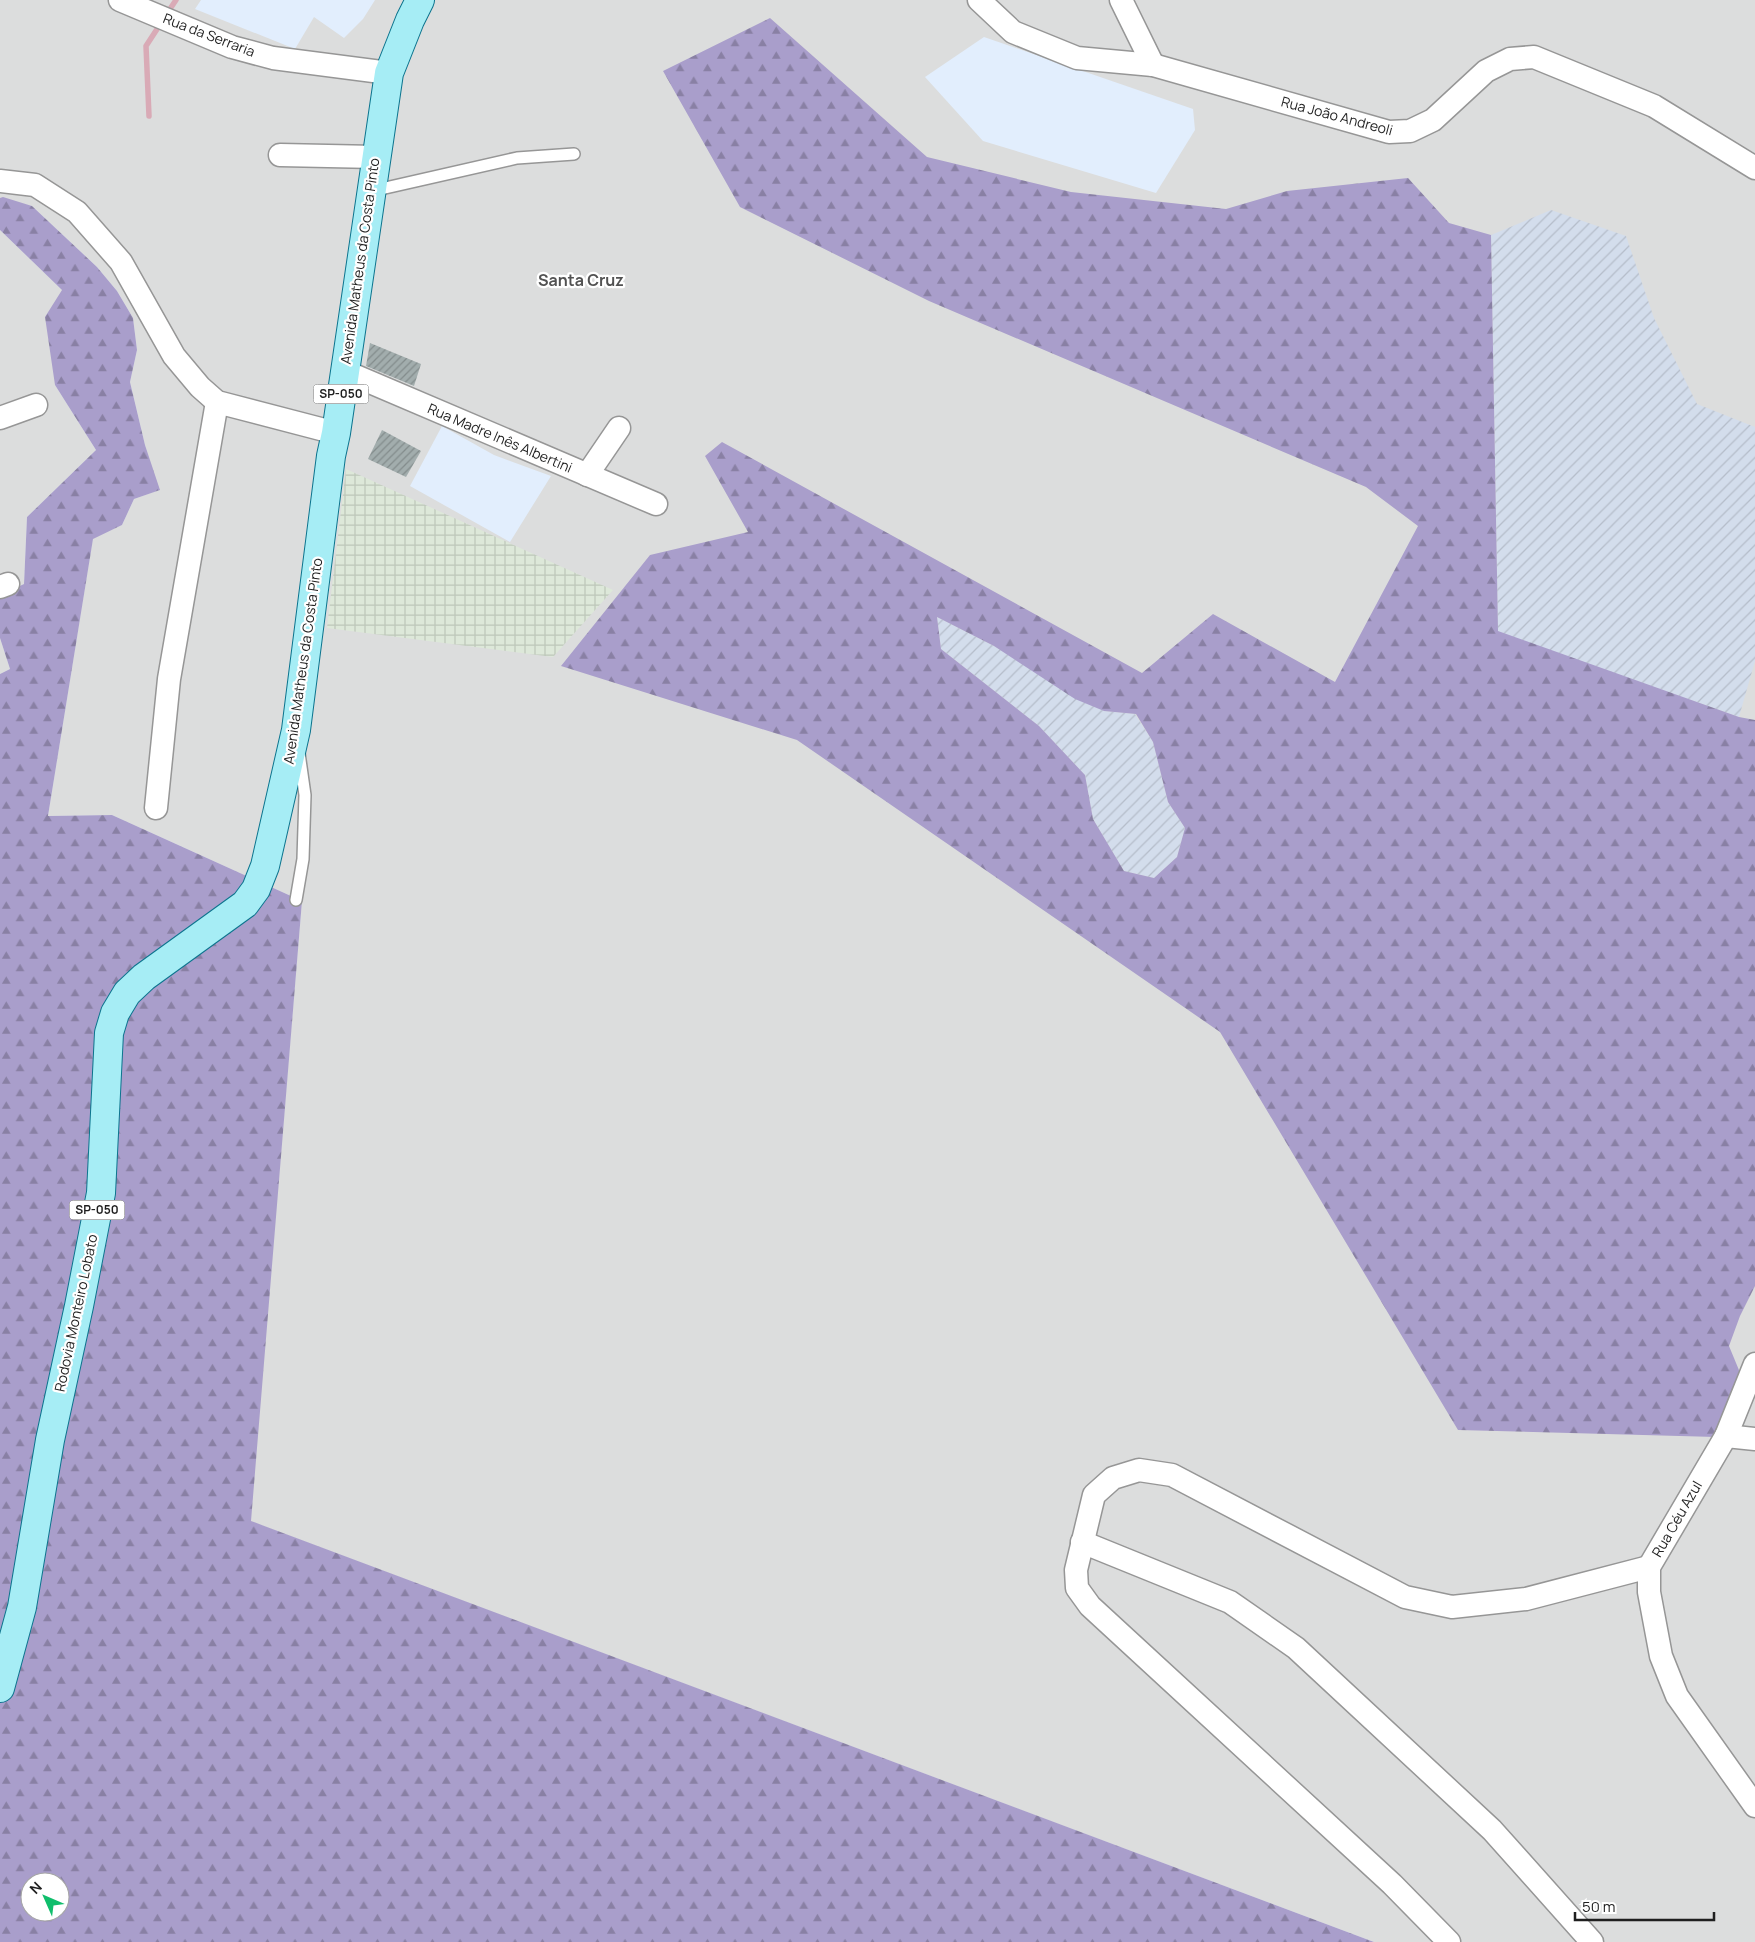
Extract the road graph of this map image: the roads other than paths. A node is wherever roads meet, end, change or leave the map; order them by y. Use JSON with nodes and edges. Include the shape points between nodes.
{"nodes":[{"id":1,"x":120,"y":0,"type":"edge"},
{"id":2,"x":420,"y":0,"type":"edge"},
{"id":3,"x":979,"y":0,"type":"edge"},
{"id":4,"x":1121,"y":0,"type":"edge"},
{"id":5,"x":1153,"y":65,"type":"junction"},
{"id":6,"x":389,"y":73,"type":"junction"},
{"id":7,"x":574,"y":154,"type":"dead end"},
{"id":8,"x":280,"y":155,"type":"dead end"},
{"id":9,"x":376,"y":157,"type":"junction"},
{"id":10,"x":1755,"y":168,"type":"edge"},
{"id":11,"x":0,"y":181,"type":"edge"},
{"id":12,"x":371,"y":191,"type":"junction"},
{"id":13,"x":344,"y":371,"type":"junction"},
{"id":14,"x":216,"y":402,"type":"junction"},
{"id":15,"x":36,"y":405,"type":"dead end"},
{"id":16,"x":0,"y":418,"type":"edge"},
{"id":17,"x":620,"y":428,"type":"dead end"},
{"id":18,"x":336,"y":433,"type":"junction"},
{"id":19,"x":587,"y":475,"type":"junction"},
{"id":20,"x":656,"y":504,"type":"dead end"},
{"id":21,"x":296,"y":730,"type":"junction"},
{"id":22,"x":282,"y":794,"type":"joint"},
{"id":23,"x":156,"y":808,"type":"dead end"},
{"id":24,"x":296,"y":900,"type":"dead end"},
{"id":25,"x":1755,"y":1364,"type":"edge"},
{"id":26,"x":1726,"y":1436,"type":"junction"},
{"id":27,"x":1755,"y":1439,"type":"edge"},
{"id":28,"x":1082,"y":1542,"type":"junction"},
{"id":29,"x":1649,"y":1567,"type":"junction"},
{"id":30,"x":0,"y":1688,"type":"edge"},
{"id":31,"x":1755,"y":1806,"type":"edge"},
{"id":32,"x":1449,"y":1942,"type":"edge"},
{"id":33,"x":1592,"y":1942,"type":"edge"}],
"edges":[{"from":1,"to":6,"type":"street","name":"Rua da Serraria","via":[[232,47],[273,58]]},
{"from":2,"to":6,"type":"main road","name":"Avenida Matheus da Costa Pinto","number":"SP-050"},
{"from":3,"to":5,"type":"street","name":"Rua João Andreoli","via":[[1013,32],[1077,58]]},
{"from":4,"to":5,"type":"street"},
{"from":5,"to":10,"type":"street","name":"Rua João Andreoli","via":[[1389,132],[1410,131],[1433,120],[1486,71],[1510,59],[1534,57],[1654,106]]},
{"from":6,"to":9,"type":"main road","name":"Avenida Matheus da Costa Pinto","number":"SP-050"},
{"from":7,"to":12,"type":"lane","via":[[517,158]]},
{"from":8,"to":9,"type":"street"},
{"from":9,"to":12,"type":"main road","name":"Avenida Matheus da Costa Pinto","number":"SP-050"},
{"from":11,"to":14,"type":"street","via":[[35,186],[77,212],[120,262],[174,356]]},
{"from":12,"to":13,"type":"main road","name":"Avenida Matheus da Costa Pinto","number":"SP-050"},
{"from":13,"to":18,"type":"main road","name":"Avenida Matheus da Costa Pinto","number":"SP-050"},
{"from":13,"to":19,"type":"street","name":"Rua Madre Inês Albertini"},
{"from":14,"to":18,"type":"street"},
{"from":14,"to":23,"type":"street","via":[[169,679]]},
{"from":15,"to":16,"type":"street"},
{"from":17,"to":19,"type":"street"},
{"from":18,"to":21,"type":"main road","name":"Avenida Matheus da Costa Pinto","number":"SP-050"},
{"from":19,"to":20,"type":"street","name":"Rua Madre Inês Albertini"},
{"from":21,"to":22,"type":"main road","name":"Avenida Matheus da Costa Pinto","number":"SP-050"},
{"from":21,"to":24,"type":"lane","via":[[305,795],[303,859]]},
{"from":22,"to":30,"type":"main road","name":"Rodovia Monteiro Lobato","number":"SP-050","via":[[267,858],[256,889],[245,904],[144,977],[127,994],[115,1013],[109,1033],[101,1193],[50,1440],[22,1607]]},
{"from":25,"to":26,"type":"street","name":"Rua Céu Azul"},
{"from":26,"to":27,"type":"street"},
{"from":26,"to":29,"type":"street","name":"Rua Céu Azul"},
{"from":28,"to":29,"type":"street","via":[[1094,1496],[1113,1478],[1139,1470],[1172,1474],[1405,1597],[1452,1607],[1526,1599]]},
{"from":28,"to":32,"type":"street","via":[[1076,1570],[1077,1588],[1090,1606],[1392,1884]]},
{"from":28,"to":33,"type":"street","via":[[1230,1602],[1296,1648],[1492,1830]]},
{"from":29,"to":31,"type":"street","name":"Rua Céu Azul","via":[[1661,1656],[1677,1696]]}]}
